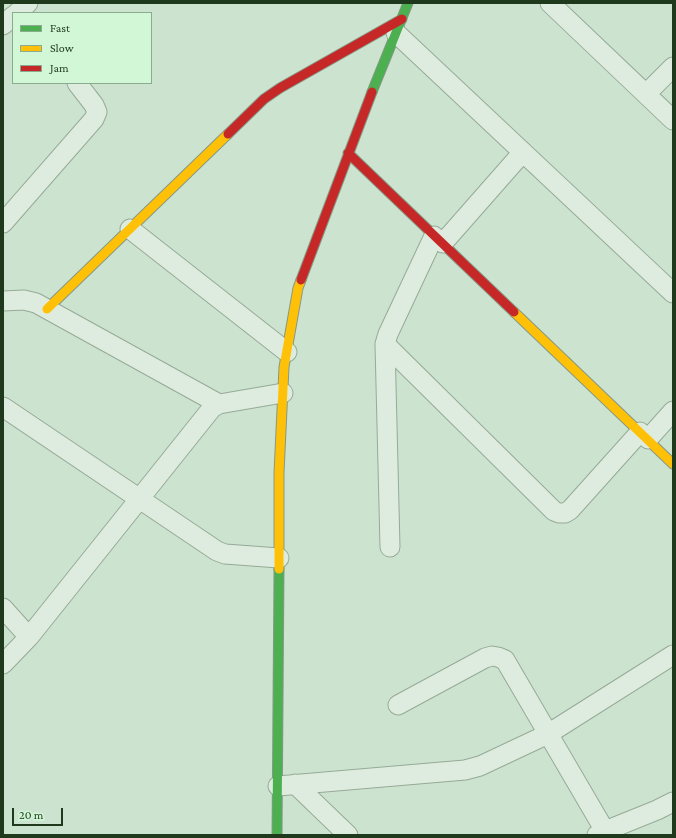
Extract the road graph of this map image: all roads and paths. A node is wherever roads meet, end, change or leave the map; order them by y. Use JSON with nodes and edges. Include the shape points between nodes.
{"nodes":[{"id":1,"x":408,"y":3,"type":"edge"},
{"id":2,"x":554,"y":4,"type":"edge"},
{"id":3,"x":12,"y":18,"type":"edge"},
{"id":4,"x":3,"y":25,"type":"edge"},
{"id":5,"x":399,"y":26,"type":"junction"},
{"id":6,"x":673,"y":67,"type":"edge"},
{"id":7,"x":78,"y":84,"type":"edge"},
{"id":8,"x":646,"y":94,"type":"junction"},
{"id":9,"x":673,"y":120,"type":"edge"},
{"id":10,"x":523,"y":152,"type":"junction"},
{"id":11,"x":348,"y":153,"type":"junction"},
{"id":12,"x":3,"y":223,"type":"edge"},
{"id":13,"x":130,"y":229,"type":"junction"},
{"id":14,"x":439,"y":240,"type":"junction"},
{"id":15,"x":673,"y":293,"type":"edge"},
{"id":16,"x":3,"y":301,"type":"edge"},
{"id":17,"x":47,"y":309,"type":"junction"},
{"id":18,"x":385,"y":344,"type":"junction"},
{"id":19,"x":287,"y":352,"type":"junction"},
{"id":20,"x":283,"y":393,"type":"junction"},
{"id":21,"x":219,"y":404,"type":"junction"},
{"id":22,"x":3,"y":407,"type":"edge"},
{"id":23,"x":673,"y":411,"type":"edge"},
{"id":24,"x":644,"y":436,"type":"junction"},
{"id":25,"x":673,"y":464,"type":"edge"},
{"id":26,"x":138,"y":499,"type":"junction"},
{"id":27,"x":390,"y":547,"type":"dead end"},
{"id":28,"x":279,"y":558,"type":"junction"},
{"id":29,"x":3,"y":608,"type":"edge"},
{"id":30,"x":29,"y":637,"type":"junction"},
{"id":31,"x":673,"y":655,"type":"edge"},
{"id":32,"x":3,"y":664,"type":"edge"},
{"id":33,"x":398,"y":706,"type":"dead end"},
{"id":34,"x":548,"y":734,"type":"junction"},
{"id":35,"x":286,"y":785,"type":"junction"},
{"id":36,"x":673,"y":802,"type":"edge"},
{"id":37,"x":601,"y":833,"type":"edge"},
{"id":38,"x":277,"y":835,"type":"edge"},
{"id":39,"x":348,"y":835,"type":"edge"}],
"edges":[{"from":1,"to":5,"type":"street"},
{"from":2,"to":8,"type":"street"},
{"from":3,"to":4,"type":"street"},
{"from":5,"to":10,"type":"street"},
{"from":5,"to":11,"type":"street"},
{"from":5,"to":13,"type":"street","via":[[280,88],[264,99]]},
{"from":6,"to":8,"type":"street"},
{"from":7,"to":12,"type":"street","via":[[94,105],[97,112],[94,119]]},
{"from":8,"to":9,"type":"street"},
{"from":10,"to":14,"type":"street"},
{"from":10,"to":15,"type":"street"},
{"from":11,"to":14,"type":"street"},
{"from":11,"to":19,"type":"street","via":[[298,288]]},
{"from":13,"to":17,"type":"street"},
{"from":13,"to":19,"type":"street"},
{"from":14,"to":18,"type":"street"},
{"from":14,"to":24,"type":"street"},
{"from":16,"to":17,"type":"street","via":[[24,300]]},
{"from":17,"to":21,"type":"street"},
{"from":18,"to":24,"type":"street","via":[[554,511],[559,513],[570,510]]},
{"from":18,"to":27,"type":"street"},
{"from":19,"to":20,"type":"street"},
{"from":20,"to":21,"type":"street"},
{"from":20,"to":28,"type":"street","via":[[279,473]]},
{"from":21,"to":26,"type":"street","via":[[206,413]]},
{"from":22,"to":26,"type":"street"},
{"from":23,"to":24,"type":"street"},
{"from":24,"to":25,"type":"street"},
{"from":26,"to":28,"type":"street","via":[[217,551],[225,554]]},
{"from":26,"to":30,"type":"street"},
{"from":28,"to":35,"type":"street"},
{"from":29,"to":30,"type":"street"},
{"from":30,"to":32,"type":"street"},
{"from":31,"to":34,"type":"street"},
{"from":33,"to":34,"type":"street","via":[[485,658],[498,657],[505,660]]},
{"from":34,"to":35,"type":"street","via":[[480,766],[465,770]]},
{"from":34,"to":37,"type":"street"},
{"from":35,"to":38,"type":"street"},
{"from":35,"to":39,"type":"street"},
{"from":36,"to":37,"type":"street"}]}
